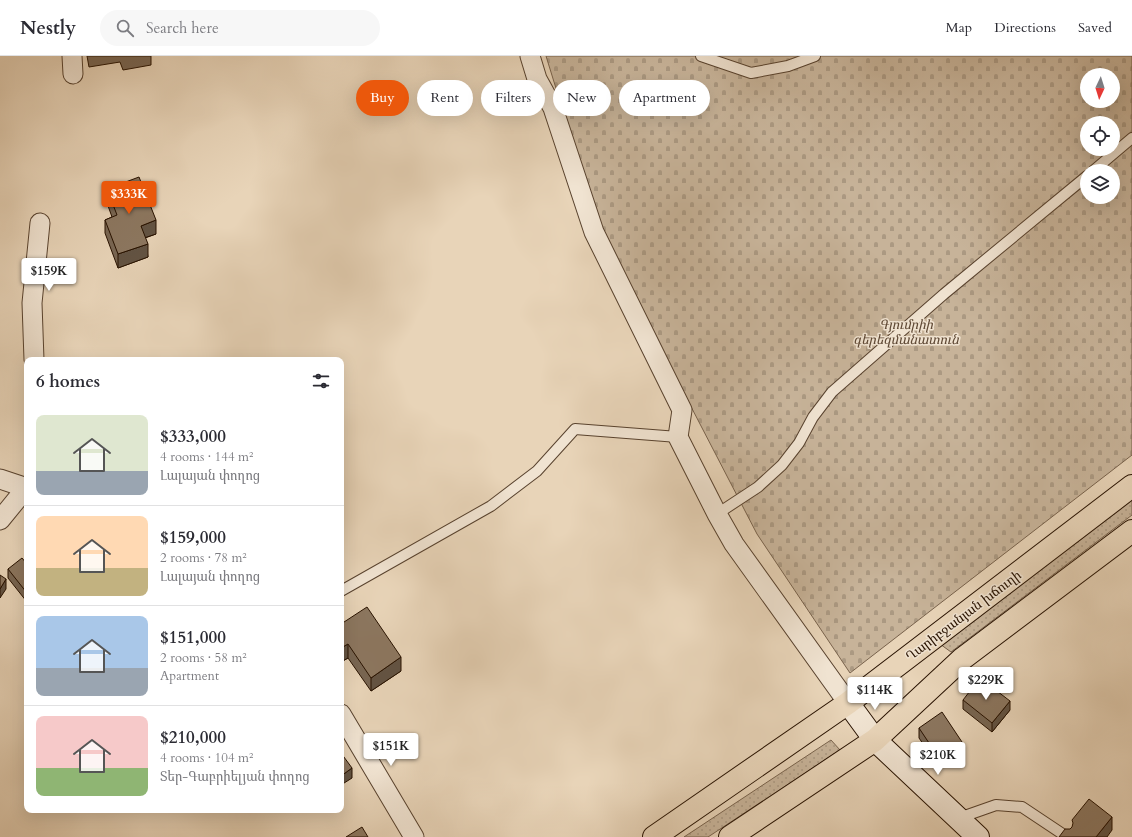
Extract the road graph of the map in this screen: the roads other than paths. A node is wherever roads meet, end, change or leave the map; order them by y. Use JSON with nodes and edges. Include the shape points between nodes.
{"nodes":[{"id":1,"x":530,"y":56,"type":"edge"},
{"id":2,"x":701,"y":56,"type":"edge"},
{"id":3,"x":815,"y":56,"type":"edge"},
{"id":4,"x":1132,"y":138,"type":"edge"},
{"id":5,"x":1101,"y":164,"type":"edge"},
{"id":6,"x":1080,"y":182,"type":"edge"},
{"id":7,"x":40,"y":223,"type":"dead end"},
{"id":8,"x":34,"y":357,"type":"edge"},
{"id":9,"x":678,"y":437,"type":"junction"},
{"id":10,"x":0,"y":479,"type":"edge"},
{"id":11,"x":24,"y":486,"type":"edge"},
{"id":12,"x":1132,"y":486,"type":"edge"},
{"id":13,"x":24,"y":491,"type":"edge"},
{"id":14,"x":717,"y":514,"type":"junction"},
{"id":15,"x":0,"y":520,"type":"edge"},
{"id":16,"x":1132,"y":531,"type":"edge"},
{"id":17,"x":344,"y":589,"type":"edge"},
{"id":18,"x":848,"y":703,"type":"junction"},
{"id":19,"x":344,"y":719,"type":"edge"},
{"id":20,"x":875,"y":740,"type":"junction"},
{"id":21,"x":959,"y":818,"type":"junction"},
{"id":22,"x":414,"y":837,"type":"edge"},
{"id":23,"x":654,"y":837,"type":"edge"},
{"id":24,"x":730,"y":837,"type":"edge"},
{"id":25,"x":978,"y":837,"type":"edge"},
{"id":26,"x":1067,"y":837,"type":"edge"}],
"edges":[{"from":1,"to":9,"type":"street","via":[[537,80],[553,108],[594,232],[682,410]]},
{"from":2,"to":3,"type":"lane","via":[[751,73],[788,66]]},
{"from":4,"to":5,"type":"lane"},
{"from":6,"to":14,"type":"lane","via":[[944,294],[832,392],[782,465],[758,486]]},
{"from":7,"to":8,"type":"street","via":[[32,303]]},
{"from":9,"to":14,"type":"street"},
{"from":9,"to":17,"type":"lane","via":[[575,429],[537,471],[491,506]]},
{"from":10,"to":11,"type":"street"},
{"from":12,"to":18,"type":"highway","name":"Ղարիբջանյան խճուղի"},
{"from":13,"to":15,"type":"street"},
{"from":14,"to":18,"type":"street","via":[[734,544]]},
{"from":16,"to":20,"type":"highway","via":[[962,659]]},
{"from":18,"to":20,"type":"main road"},
{"from":18,"to":23,"type":"highway","name":"Ղարիբջանյան խճուղի"},
{"from":19,"to":22,"type":"street"},
{"from":20,"to":21,"type":"main road"},
{"from":20,"to":24,"type":"highway"},
{"from":21,"to":25,"type":"main road"},
{"from":21,"to":26,"type":"lane","via":[[996,805],[1022,806]]}]}
